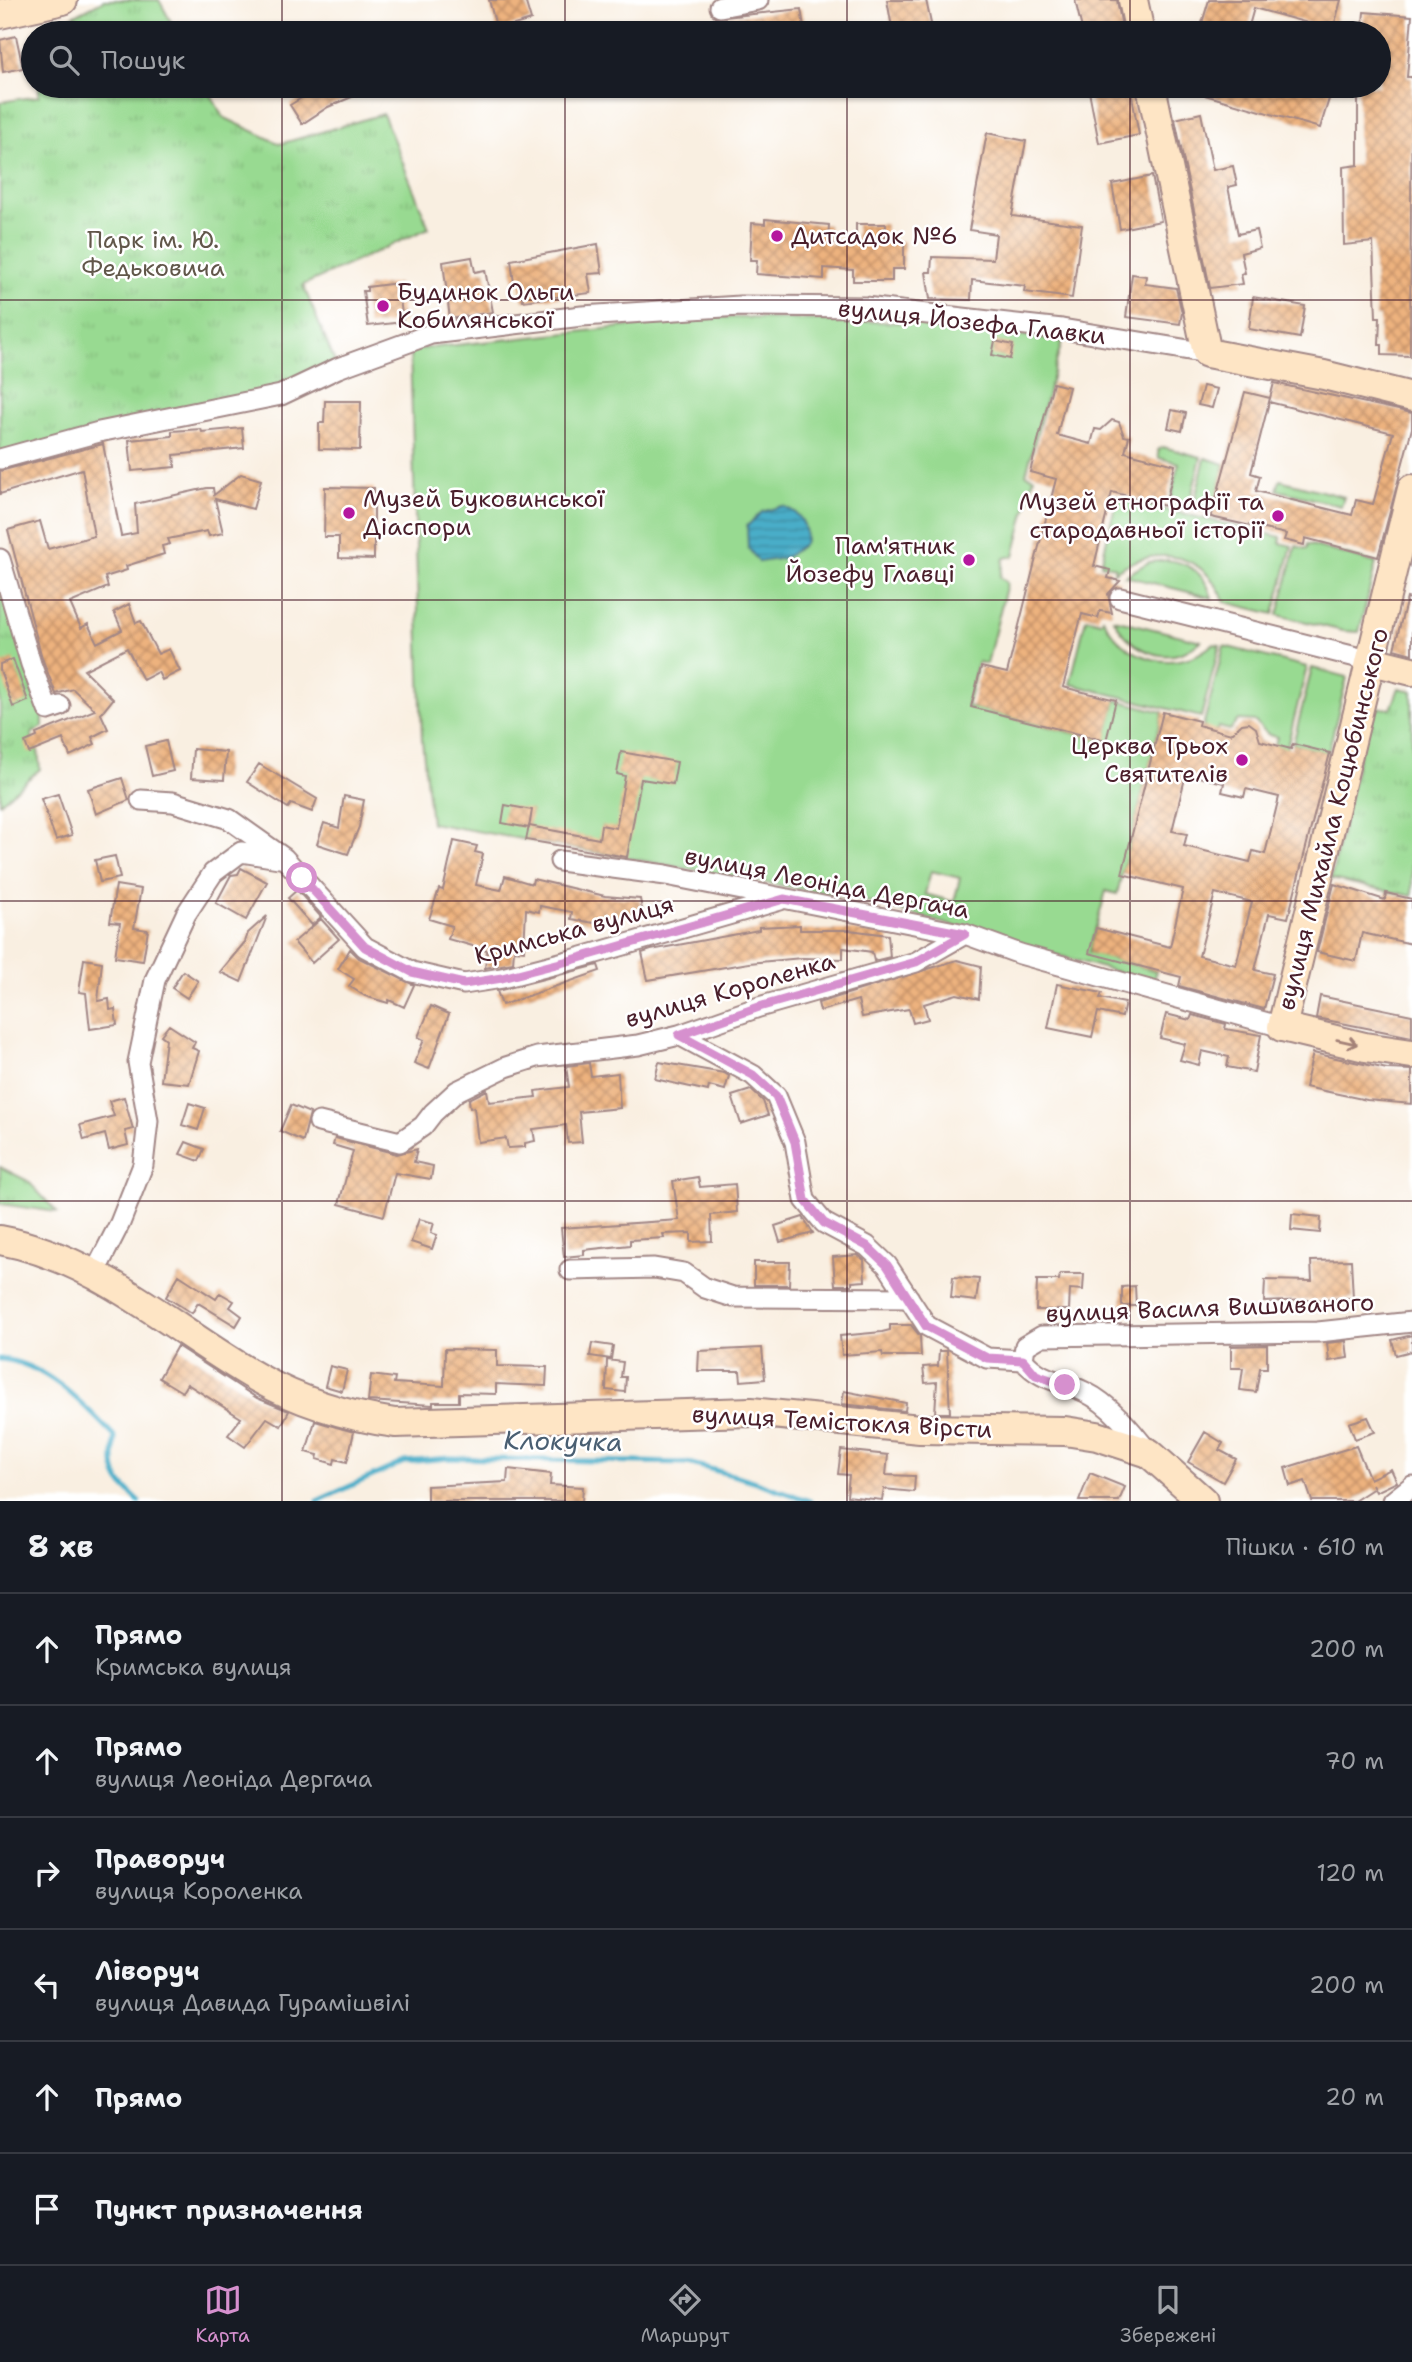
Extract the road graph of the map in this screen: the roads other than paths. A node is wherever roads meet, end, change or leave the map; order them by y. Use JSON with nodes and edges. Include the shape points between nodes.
{"nodes":[{"id":1,"x":64,"y":0,"type":"edge"},
{"id":2,"x":758,"y":0,"type":"edge"},
{"id":3,"x":1133,"y":0,"type":"edge"},
{"id":4,"x":720,"y":6,"type":"dead end"},
{"id":5,"x":0,"y":14,"type":"edge"},
{"id":6,"x":1137,"y":21,"type":"edge"},
{"id":7,"x":1154,"y":98,"type":"edge"},
{"id":8,"x":1207,"y":353,"type":"junction"},
{"id":9,"x":1412,"y":397,"type":"edge"},
{"id":10,"x":0,"y":459,"type":"edge"},
{"id":11,"x":1412,"y":489,"type":"edge"},
{"id":12,"x":0,"y":559,"type":"edge"},
{"id":13,"x":1120,"y":598,"type":"dead end"},
{"id":14,"x":1372,"y":661,"type":"junction"},
{"id":15,"x":1412,"y":671,"type":"edge"},
{"id":16,"x":60,"y":706,"type":"dead end"},
{"id":17,"x":141,"y":800,"type":"dead end"},
{"id":18,"x":284,"y":858,"type":"junction"},
{"id":19,"x":560,"y":861,"type":"dead end"},
{"id":20,"x":784,"y":899,"type":"junction"},
{"id":21,"x":965,"y":934,"type":"junction"},
{"id":22,"x":1282,"y":1027,"type":"junction"},
{"id":23,"x":679,"y":1035,"type":"junction"},
{"id":24,"x":1412,"y":1054,"type":"edge"},
{"id":25,"x":319,"y":1122,"type":"dead end"},
{"id":26,"x":0,"y":1240,"type":"edge"},
{"id":27,"x":570,"y":1270,"type":"dead end"},
{"id":28,"x":94,"y":1273,"type":"junction"},
{"id":29,"x":909,"y":1298,"type":"junction"},
{"id":30,"x":1412,"y":1322,"type":"edge"},
{"id":31,"x":1023,"y":1360,"type":"junction"},
{"id":32,"x":1149,"y":1453,"type":"junction"},
{"id":33,"x":1412,"y":1486,"type":"edge"},
{"id":34,"x":1203,"y":1501,"type":"edge"},
{"id":35,"x":1392,"y":1501,"type":"edge"}],
"edges":[{"from":1,"to":5,"type":"street"},
{"from":2,"to":4,"type":"street"},
{"from":3,"to":6,"type":"street"},
{"from":7,"to":8,"type":"street"},
{"from":8,"to":9,"type":"street","name":"вулиця Йозефа Главки"},
{"from":8,"to":10,"type":"street","name":"вулиця Йозефа Главки","via":[[865,307],[740,306],[582,316],[431,334],[338,368],[281,395],[99,432]]},
{"from":11,"to":14,"type":"street","name":"вулиця Михайла Коцюбинського"},
{"from":12,"to":16,"type":"street","via":[[48,710]]},
{"from":13,"to":14,"type":"street"},
{"from":14,"to":15,"type":"street"},
{"from":14,"to":22,"type":"street","name":"вулиця Михайла Коцюбинського"},
{"from":17,"to":18,"type":"street","name":"Кримська вулиця","via":[[173,802],[229,819]]},
{"from":18,"to":20,"type":"street","name":"Кримська вулиця","via":[[365,947],[412,972],[464,984],[572,960]]},
{"from":18,"to":28,"type":"street","via":[[241,852],[213,873],[186,914],[155,980],[138,1062],[148,1121],[143,1165]]},
{"from":19,"to":20,"type":"street","name":"вулиця Леоніда Дергача","via":[[666,875]]},
{"from":20,"to":21,"type":"street","name":"вулиця Леоніда Дергача"},
{"from":21,"to":22,"type":"street","name":"вулиця Леоніда Дергача","via":[[1020,954]]},
{"from":21,"to":23,"type":"street","name":"вулиця Короленка","via":[[916,962]]},
{"from":22,"to":24,"type":"street","one_way":true},
{"from":23,"to":25,"type":"street","name":"вулиця Короленка","via":[[537,1057],[506,1067],[457,1091],[424,1126],[400,1142]]},
{"from":23,"to":29,"type":"street","via":[[753,1075],[776,1096],[795,1142],[805,1200],[824,1223],[867,1246],[887,1265]]},
{"from":26,"to":28,"type":"street","name":"вулиця Темістокля Вірсти","via":[[54,1255]]},
{"from":27,"to":29,"type":"street","via":[[654,1268],[684,1273],[705,1288],[733,1297]]},
{"from":28,"to":32,"type":"street","name":"вулиця Темістокля Вірсти","via":[[260,1379],[348,1416],[395,1423],[751,1412],[919,1429],[1065,1431]]},
{"from":29,"to":31,"type":"street","via":[[926,1326],[951,1340],[987,1358]]},
{"from":30,"to":31,"type":"street","name":"вулиця Василя Вишиваного","via":[[1318,1332],[1042,1336],[1026,1346]]},
{"from":31,"to":32,"type":"street","via":[[1036,1375],[1086,1393],[1114,1414]]},
{"from":32,"to":34,"type":"street","name":"вулиця Темістокля Вірсти"},
{"from":33,"to":35,"type":"street"}]}
